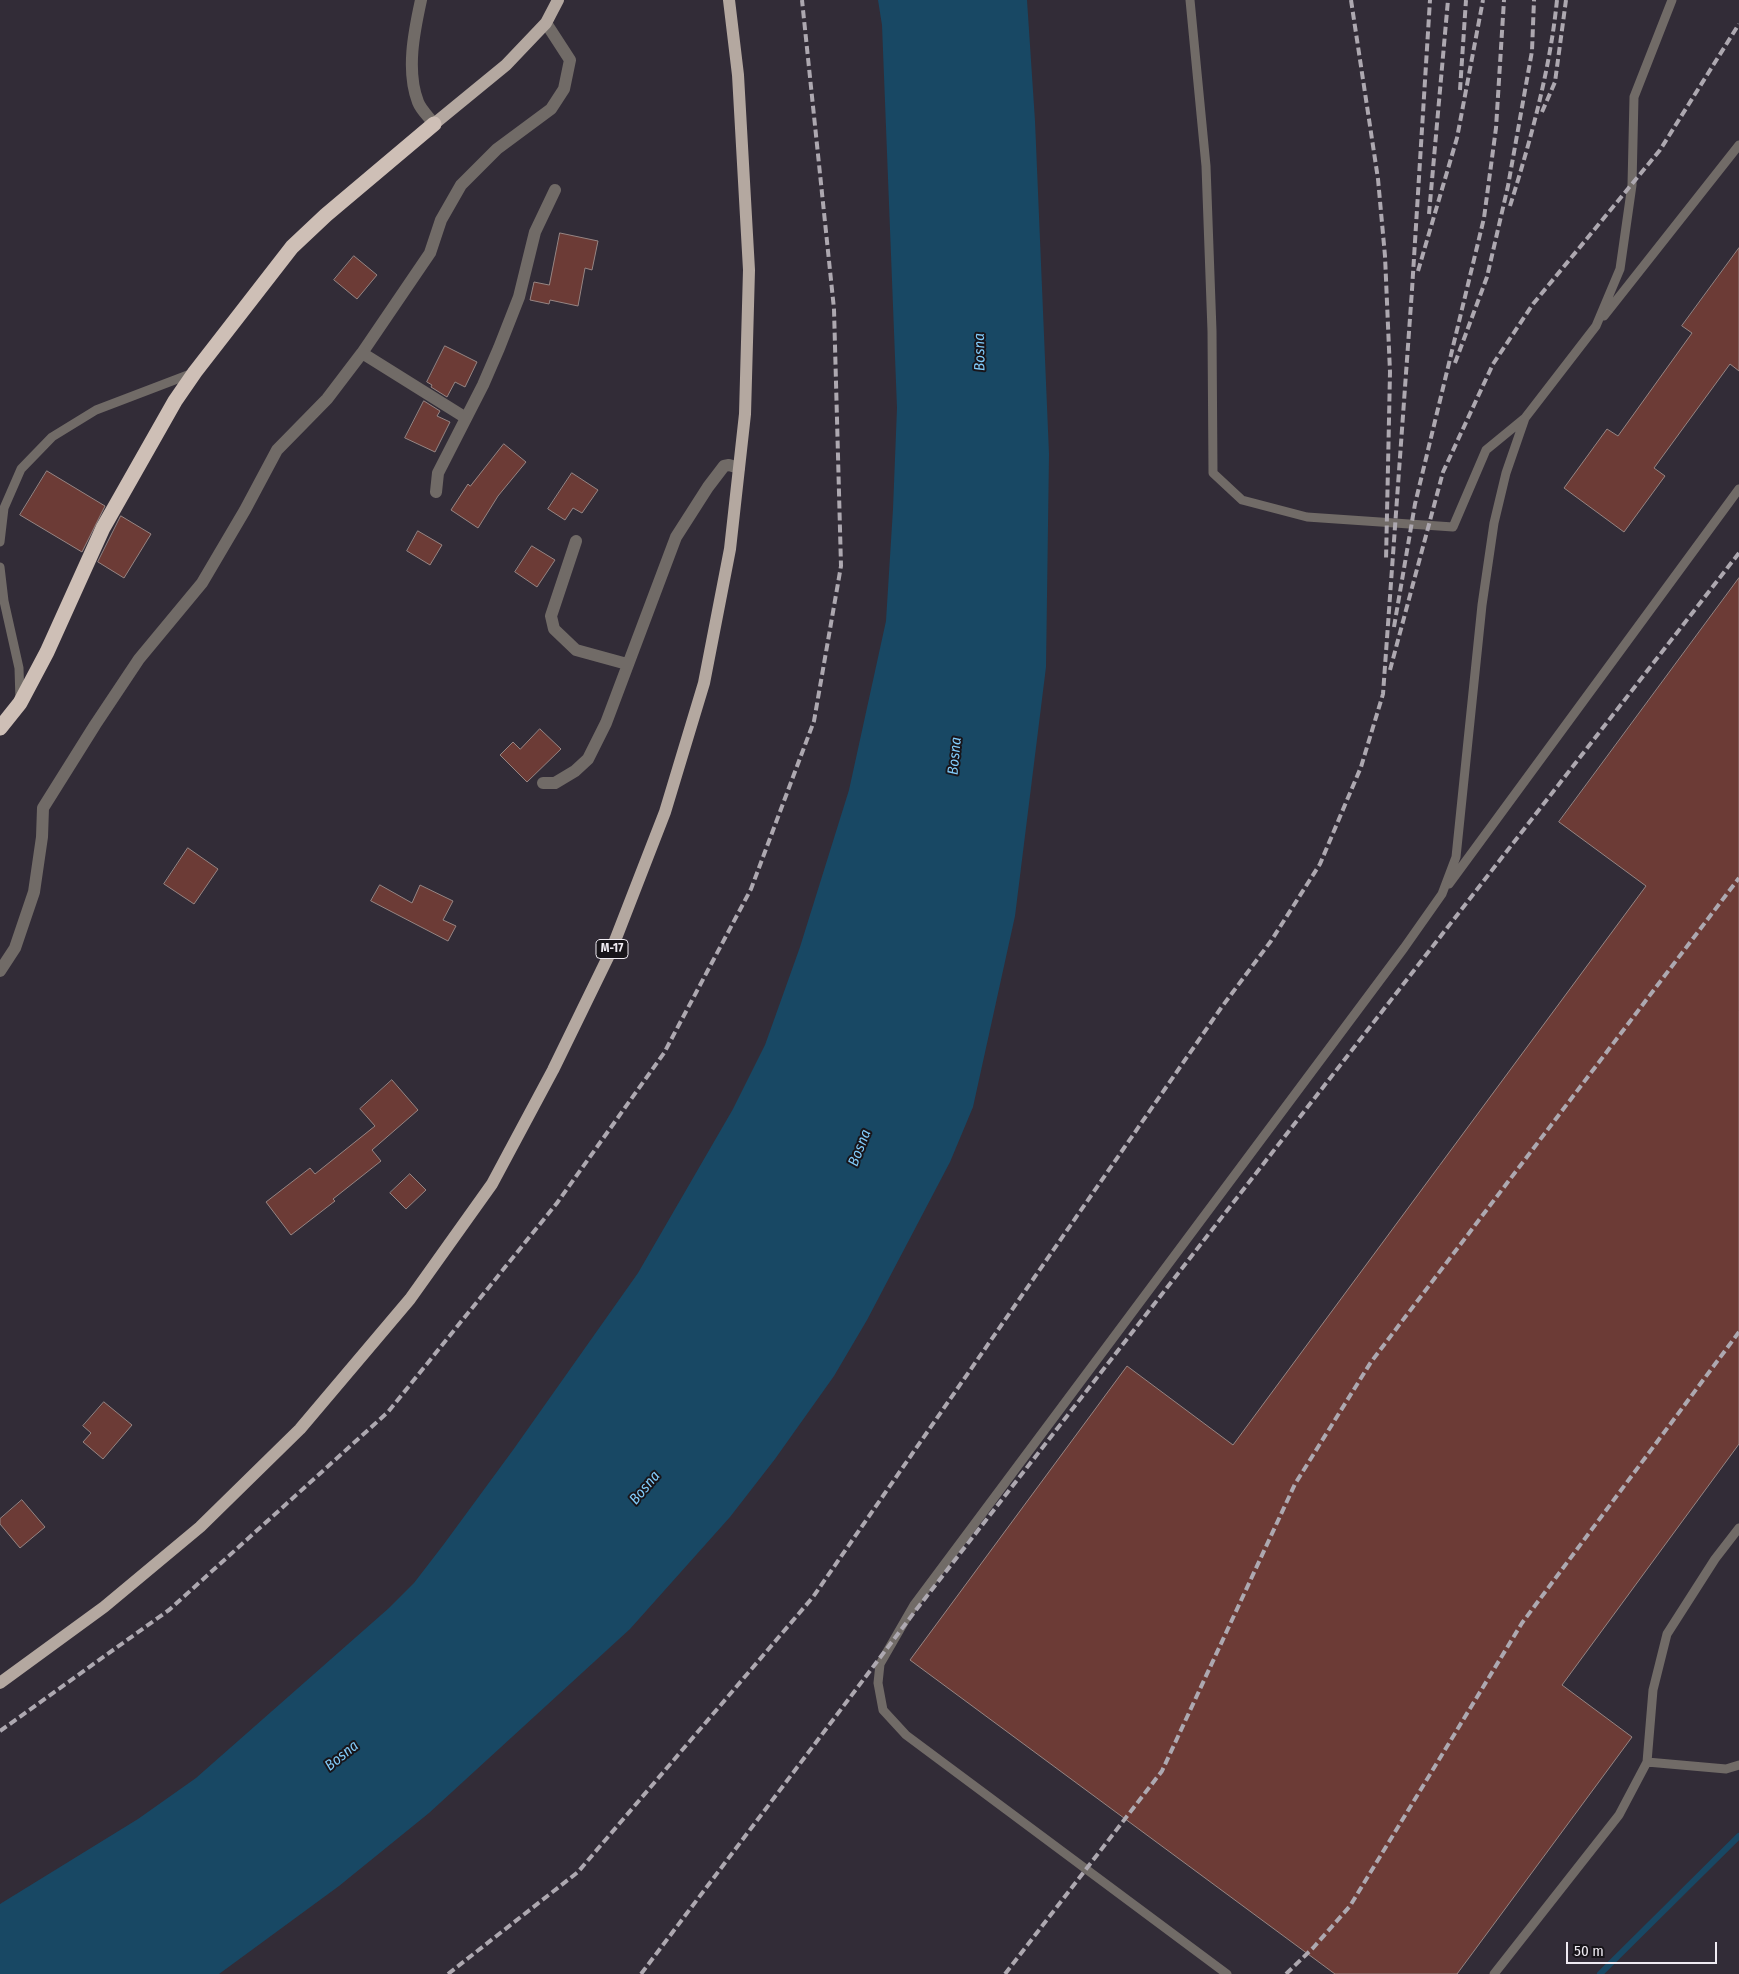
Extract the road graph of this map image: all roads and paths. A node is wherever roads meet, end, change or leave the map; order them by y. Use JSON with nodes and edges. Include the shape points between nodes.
{"nodes":[{"id":1,"x":420,"y":0,"type":"edge"},
{"id":2,"x":558,"y":0,"type":"edge"},
{"id":3,"x":730,"y":0,"type":"edge"},
{"id":4,"x":1190,"y":0,"type":"edge"},
{"id":5,"x":1672,"y":0,"type":"edge"},
{"id":6,"x":546,"y":23,"type":"junction"},
{"id":7,"x":434,"y":124,"type":"junction"},
{"id":8,"x":1739,"y":146,"type":"edge"},
{"id":9,"x":555,"y":190,"type":"dead end"},
{"id":10,"x":1596,"y":326,"type":"junction"},
{"id":11,"x":362,"y":353,"type":"junction"},
{"id":12,"x":195,"y":372,"type":"junction"},
{"id":13,"x":466,"y":418,"type":"junction"},
{"id":14,"x":1524,"y":418,"type":"junction"},
{"id":15,"x":739,"y":468,"type":"junction"},
{"id":16,"x":1739,"y":489,"type":"edge"},
{"id":17,"x":436,"y":492,"type":"dead end"},
{"id":18,"x":576,"y":541,"type":"dead end"},
{"id":19,"x":0,"y":542,"type":"edge"},
{"id":20,"x":0,"y":567,"type":"edge"},
{"id":21,"x":627,"y":664,"type":"junction"},
{"id":22,"x":20,"y":703,"type":"junction"},
{"id":23,"x":0,"y":728,"type":"edge"},
{"id":24,"x":543,"y":783,"type":"dead end"},
{"id":25,"x":1442,"y":894,"type":"junction"},
{"id":26,"x":0,"y":971,"type":"edge"},
{"id":27,"x":1739,"y":1528,"type":"edge"},
{"id":28,"x":0,"y":1683,"type":"edge"},
{"id":29,"x":1647,"y":1762,"type":"junction"},
{"id":30,"x":1739,"y":1765,"type":"edge"},
{"id":31,"x":1227,"y":1974,"type":"edge"},
{"id":32,"x":1494,"y":1974,"type":"edge"}],
"edges":[{"from":1,"to":7,"type":"street","via":[[411,76],[418,103]]},
{"from":2,"to":6,"type":"main road"},
{"from":3,"to":15,"type":"main road","number":"M-17","via":[[738,75],[749,270],[745,414]]},
{"from":4,"to":14,"type":"lane","via":[[1206,166],[1213,473],[1242,500],[1307,517],[1453,528],[1486,450]]},
{"from":5,"to":10,"type":"lane","via":[[1634,97],[1632,185],[1620,269]]},
{"from":6,"to":7,"type":"main road","via":[[506,66]]},
{"from":6,"to":11,"type":"street","via":[[570,60],[564,89],[551,109],[497,149],[461,185],[442,220],[430,253]]},
{"from":7,"to":12,"type":"highway","via":[[292,247]]},
{"from":8,"to":10,"type":"lane"},
{"from":9,"to":13,"type":"street","via":[[535,232],[519,297]]},
{"from":10,"to":14,"type":"lane"},
{"from":11,"to":13,"type":"street"},
{"from":11,"to":26,"type":"street","via":[[327,399],[277,450],[202,584],[139,659],[43,808],[34,892],[15,948]]},
{"from":12,"to":19,"type":"lane","via":[[96,410],[52,437],[21,469],[4,508]]},
{"from":12,"to":22,"type":"highway","via":[[102,528],[47,652]]},
{"from":13,"to":17,"type":"street","via":[[438,473]]},
{"from":14,"to":25,"type":"lane","via":[[1494,523],[1482,605],[1456,856]]},
{"from":15,"to":21,"type":"street","via":[[724,466],[676,537]]},
{"from":15,"to":28,"type":"main road","number":"M-17","via":[[730,550],[704,683],[665,812],[611,951],[492,1184],[410,1299],[300,1429],[200,1527],[104,1607]]},
{"from":16,"to":25,"type":"lane"},
{"from":18,"to":21,"type":"street","via":[[551,616],[554,629],[576,650]]},
{"from":20,"to":22,"type":"lane","via":[[18,668]]},
{"from":21,"to":24,"type":"street","via":[[606,722],[588,759],[555,783]]},
{"from":22,"to":23,"type":"highway"},
{"from":25,"to":31,"type":"lane","via":[[914,1605],[880,1664],[878,1683],[884,1710],[906,1735]]},
{"from":27,"to":29,"type":"lane","via":[[1667,1634],[1653,1690]]},
{"from":29,"to":30,"type":"lane","via":[[1726,1769]]},
{"from":29,"to":32,"type":"lane","via":[[1619,1815]]}]}
